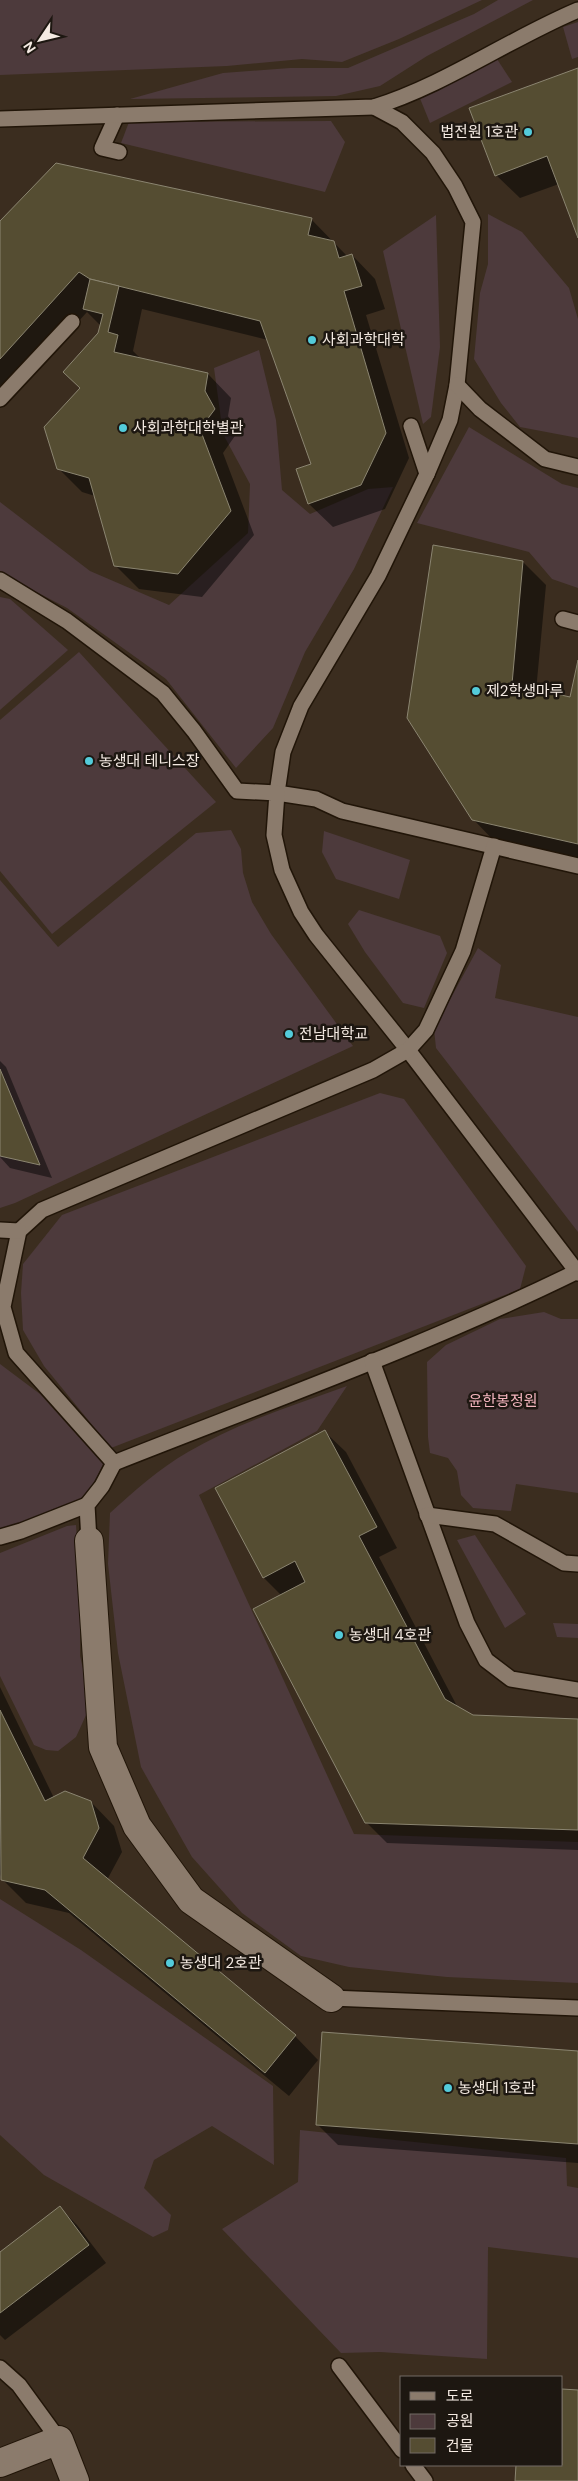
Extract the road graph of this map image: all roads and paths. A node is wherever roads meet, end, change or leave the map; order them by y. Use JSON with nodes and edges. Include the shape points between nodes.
{"nodes":[{"id":1,"x":578,"y":10,"type":"edge"},
{"id":2,"x":374,"y":106,"type":"junction"},
{"id":3,"x":117,"y":115,"type":"junction"},
{"id":4,"x":0,"y":119,"type":"edge"},
{"id":5,"x":119,"y":152,"type":"dead end"},
{"id":6,"x":72,"y":322,"type":"dead end"},
{"id":7,"x":457,"y":385,"type":"junction"},
{"id":8,"x":0,"y":399,"type":"edge"},
{"id":9,"x":411,"y":426,"type":"dead end"},
{"id":10,"x":578,"y":467,"type":"edge"},
{"id":11,"x":428,"y":474,"type":"junction"},
{"id":12,"x":0,"y":580,"type":"edge"},
{"id":13,"x":277,"y":793,"type":"junction"},
{"id":14,"x":494,"y":846,"type":"junction"},
{"id":15,"x":578,"y":866,"type":"edge"},
{"id":16,"x":408,"y":1050,"type":"junction"},
{"id":17,"x":0,"y":1230,"type":"edge"},
{"id":18,"x":18,"y":1231,"type":"junction"},
{"id":19,"x":577,"y":1272,"type":"edge"},
{"id":20,"x":0,"y":1342,"type":"edge"},
{"id":21,"x":16,"y":1353,"type":"junction"},
{"id":22,"x":372,"y":1361,"type":"junction"},
{"id":23,"x":114,"y":1463,"type":"junction"},
{"id":24,"x":87,"y":1506,"type":"junction"},
{"id":25,"x":427,"y":1515,"type":"junction"},
{"id":26,"x":0,"y":1537,"type":"edge"},
{"id":27,"x":89,"y":1541,"type":"joint"},
{"id":28,"x":578,"y":1564,"type":"edge"},
{"id":29,"x":578,"y":1690,"type":"edge"},
{"id":30,"x":331,"y":1998,"type":"joint"},
{"id":31,"x":578,"y":2008,"type":"edge"},
{"id":32,"x":339,"y":2366,"type":"dead end"},
{"id":33,"x":0,"y":2368,"type":"edge"},
{"id":34,"x":59,"y":2440,"type":"junction"},
{"id":35,"x":400,"y":2447,"type":"edge"},
{"id":36,"x":0,"y":2463,"type":"edge"},
{"id":37,"x":414,"y":2466,"type":"edge"},
{"id":38,"x":75,"y":2481,"type":"edge"},
{"id":39,"x":425,"y":2481,"type":"edge"}],
"edges":[{"from":1,"to":2,"type":"lane","via":[[403,98]]},
{"from":2,"to":3,"type":"lane"},
{"from":2,"to":7,"type":"lane","via":[[402,122],[433,153],[473,222]]},
{"from":3,"to":4,"type":"lane"},
{"from":3,"to":5,"type":"lane","via":[[102,148]]},
{"from":6,"to":8,"type":"lane"},
{"from":7,"to":10,"type":"lane","via":[[486,414],[545,459]]},
{"from":7,"to":11,"type":"lane","via":[[450,420]]},
{"from":9,"to":11,"type":"lane"},
{"from":11,"to":13,"type":"lane","via":[[378,576],[301,706],[284,752]]},
{"from":12,"to":13,"type":"lane","via":[[67,621],[163,693],[237,791]]},
{"from":13,"to":14,"type":"lane","via":[[316,799],[342,811]]},
{"from":13,"to":16,"type":"lane","via":[[274,835],[282,870],[301,912]]},
{"from":14,"to":15,"type":"lane"},
{"from":14,"to":16,"type":"lane","via":[[463,951],[426,1030]]},
{"from":16,"to":18,"type":"lane","via":[[373,1070],[42,1210]]},
{"from":16,"to":19,"type":"lane"},
{"from":17,"to":18,"type":"lane"},
{"from":18,"to":21,"type":"lane","via":[[2,1307]]},
{"from":19,"to":22,"type":"lane"},
{"from":20,"to":21,"type":"lane"},
{"from":21,"to":23,"type":"lane"},
{"from":22,"to":23,"type":"lane"},
{"from":22,"to":25,"type":"lane"},
{"from":23,"to":24,"type":"lane"},
{"from":24,"to":26,"type":"lane"},
{"from":24,"to":27,"type":"lane"},
{"from":25,"to":28,"type":"lane","via":[[495,1524],[564,1563]]},
{"from":25,"to":29,"type":"lane","via":[[467,1623],[486,1660],[511,1679]]},
{"from":27,"to":30,"type":"street","via":[[103,1747],[137,1826],[191,1900]]},
{"from":30,"to":31,"type":"lane"},
{"from":32,"to":35,"type":"lane"},
{"from":33,"to":34,"type":"lane","via":[[19,2385]]},
{"from":34,"to":36,"type":"street"},
{"from":34,"to":38,"type":"street"},
{"from":37,"to":39,"type":"lane"}]}
